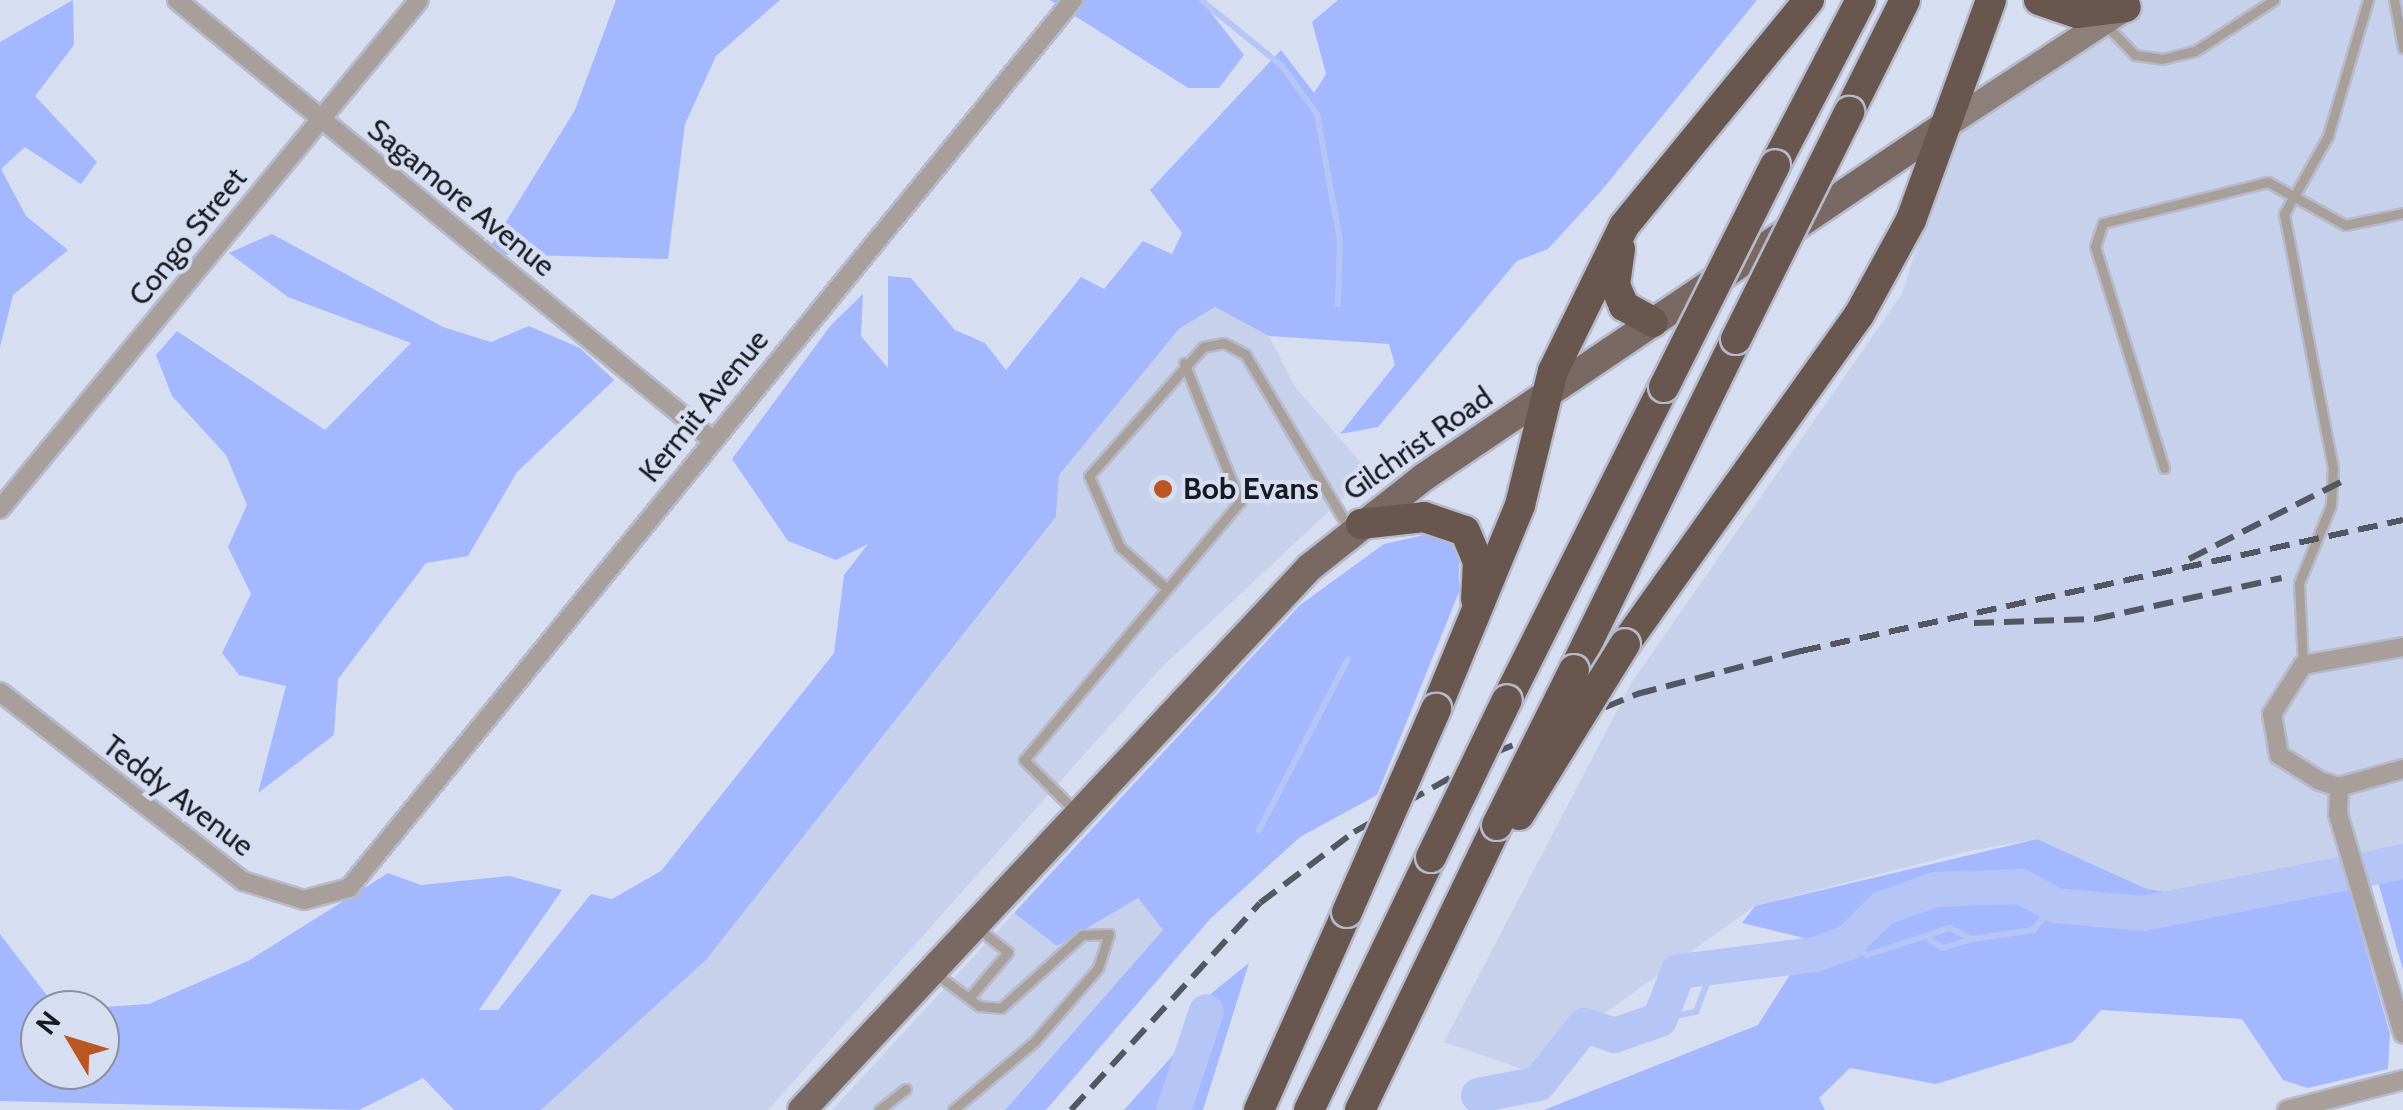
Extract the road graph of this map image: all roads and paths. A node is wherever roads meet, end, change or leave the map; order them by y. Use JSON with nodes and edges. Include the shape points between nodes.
{"nodes":[{"id":1,"x":176,"y":0,"type":"edge"},
{"id":2,"x":419,"y":0,"type":"edge"},
{"id":3,"x":1073,"y":0,"type":"edge"},
{"id":4,"x":1808,"y":0,"type":"edge"},
{"id":5,"x":1861,"y":0,"type":"edge"},
{"id":6,"x":1905,"y":0,"type":"edge"},
{"id":7,"x":1991,"y":0,"type":"edge"},
{"id":8,"x":2039,"y":0,"type":"edge"},
{"id":9,"x":2274,"y":0,"type":"edge"},
{"id":10,"x":2368,"y":0,"type":"edge"},
{"id":11,"x":2394,"y":0,"type":"edge"},
{"id":12,"x":2122,"y":9,"type":"edge"},
{"id":13,"x":2403,"y":48,"type":"edge"},
{"id":14,"x":321,"y":119,"type":"junction"},
{"id":15,"x":1942,"y":128,"type":"junction"},
{"id":16,"x":2294,"y":188,"type":"junction"},
{"id":17,"x":2403,"y":213,"type":"edge"},
{"id":18,"x":1624,"y":226,"type":"junction"},
{"id":19,"x":1654,"y":322,"type":"junction"},
{"id":20,"x":1184,"y":362,"type":"junction"},
{"id":21,"x":1543,"y":396,"type":"junction"},
{"id":22,"x":711,"y":439,"type":"junction"},
{"id":23,"x":2164,"y":468,"type":"dead end"},
{"id":24,"x":0,"y":509,"type":"edge"},
{"id":25,"x":1356,"y":528,"type":"junction"},
{"id":26,"x":1166,"y":588,"type":"junction"},
{"id":27,"x":1474,"y":618,"type":"junction"},
{"id":28,"x":2403,"y":647,"type":"edge"},
{"id":29,"x":2303,"y":665,"type":"junction"},
{"id":30,"x":0,"y":692,"type":"edge"},
{"id":31,"x":2403,"y":769,"type":"edge"},
{"id":32,"x":2340,"y":787,"type":"junction"},
{"id":33,"x":1074,"y":810,"type":"junction"},
{"id":34,"x":1508,"y":820,"type":"junction"},
{"id":35,"x":383,"y":851,"type":"joint"},
{"id":36,"x":971,"y":922,"type":"junction"},
{"id":37,"x":928,"y":969,"type":"junction"},
{"id":38,"x":969,"y":998,"type":"junction"},
{"id":39,"x":2403,"y":1034,"type":"edge"},
{"id":40,"x":2403,"y":1080,"type":"edge"},
{"id":41,"x":906,"y":1089,"type":"dead end"},
{"id":42,"x":802,"y":1110,"type":"edge"},
{"id":43,"x":879,"y":1110,"type":"edge"},
{"id":44,"x":953,"y":1110,"type":"edge"},
{"id":45,"x":1258,"y":1110,"type":"edge"},
{"id":46,"x":1309,"y":1110,"type":"edge"},
{"id":47,"x":1360,"y":1110,"type":"edge"},
{"id":48,"x":2287,"y":1110,"type":"edge"}],
"edges":[{"from":1,"to":14,"type":"street","name":"Sagamore Avenue"},
{"from":2,"to":14,"type":"street","name":"Congo Street"},
{"from":3,"to":22,"type":"street","name":"Kermit Avenue"},
{"from":4,"to":18,"type":"highway"},
{"from":5,"to":46,"type":"highway","bridge":true,"via":[[1507,700]]},
{"from":6,"to":34,"type":"highway","bridge":true,"via":[[1574,670]]},
{"from":7,"to":15,"type":"highway"},
{"from":8,"to":12,"type":"highway","via":[[2077,13]]},
{"from":9,"to":12,"type":"lane","via":[[2195,51],[2162,59],[2135,56]]},
{"from":10,"to":16,"type":"lane","via":[[2328,136]]},
{"from":11,"to":13,"type":"lane"},
{"from":12,"to":15,"type":"main road","name":"Gilchrist Road"},
{"from":14,"to":22,"type":"street","name":"Sagamore Avenue"},
{"from":14,"to":24,"type":"street","name":"Congo Street"},
{"from":15,"to":19,"type":"main road","name":"Gilchrist Road"},
{"from":15,"to":34,"type":"highway","bridge":true,"via":[[1911,220],[1859,315]]},
{"from":16,"to":17,"type":"lane","via":[[2345,224]]},
{"from":16,"to":23,"type":"lane","via":[[2268,182],[2114,215],[2096,233],[2132,387]]},
{"from":16,"to":29,"type":"lane","via":[[2285,239],[2333,468],[2331,505],[2299,582]]},
{"from":18,"to":19,"type":"highway","via":[[1615,285],[1624,306]]},
{"from":18,"to":21,"type":"highway"},
{"from":19,"to":21,"type":"main road","name":"Gilchrist Road"},
{"from":20,"to":25,"type":"lane","via":[[1213,344],[1245,354]]},
{"from":20,"to":26,"type":"lane","via":[[1241,494]]},
{"from":20,"to":26,"type":"lane","via":[[1090,476],[1120,547]]},
{"from":21,"to":25,"type":"main road","name":"Gilchrist Road"},
{"from":21,"to":27,"type":"highway","via":[[1520,505]]},
{"from":22,"to":35,"type":"street","name":"Kermit Avenue"},
{"from":25,"to":27,"type":"highway","via":[[1424,517],[1466,531],[1479,573]]},
{"from":25,"to":33,"type":"main road","name":"Gilchrist Road"},
{"from":26,"to":33,"type":"lane","via":[[1024,760]]},
{"from":27,"to":45,"type":"highway","bridge":true},
{"from":28,"to":29,"type":"street"},
{"from":29,"to":32,"type":"street","via":[[2276,698],[2279,754]]},
{"from":30,"to":35,"type":"street","name":"Teddy Avenue","via":[[193,848],[270,894],[335,896]]},
{"from":31,"to":32,"type":"street"},
{"from":32,"to":39,"type":"street","via":[[2345,838]]},
{"from":33,"to":36,"type":"main road","name":"Gilchrist Road"},
{"from":34,"to":47,"type":"highway","via":[[1452,918]]},
{"from":36,"to":37,"type":"main road","name":"Gilchrist Road"},
{"from":36,"to":38,"type":"lane","via":[[1008,952]]},
{"from":37,"to":38,"type":"lane"},
{"from":37,"to":42,"type":"main road","name":"Gilchrist Road"},
{"from":38,"to":44,"type":"lane","via":[[1000,1008],[1082,935],[1109,934],[1098,968],[1035,1040]]},
{"from":40,"to":48,"type":"street"},
{"from":41,"to":43,"type":"lane"}]}
